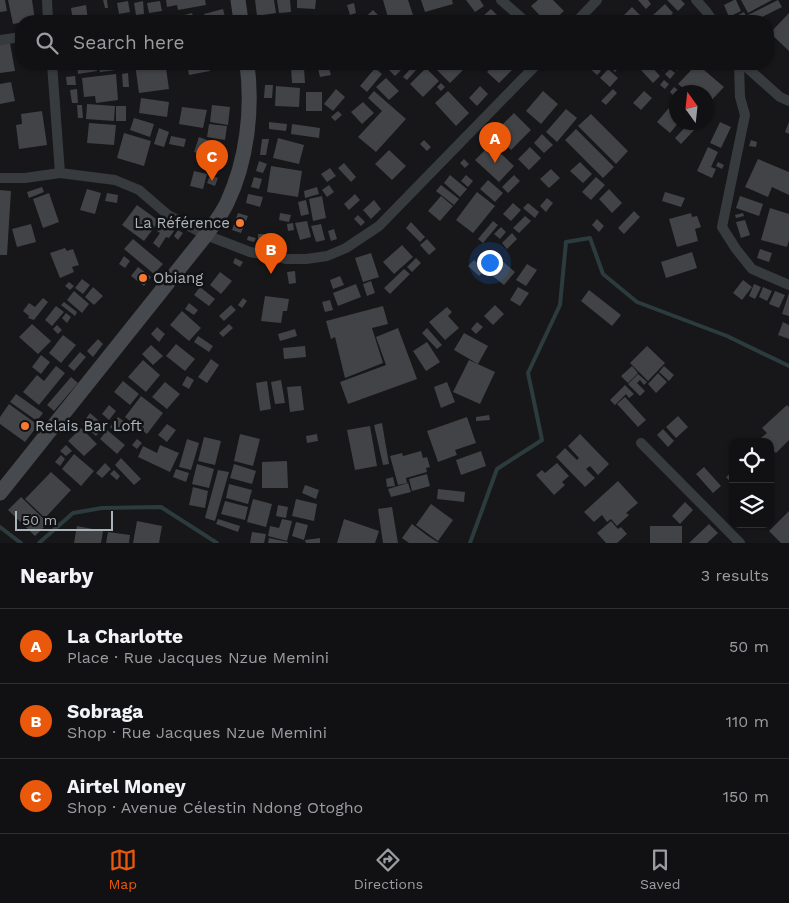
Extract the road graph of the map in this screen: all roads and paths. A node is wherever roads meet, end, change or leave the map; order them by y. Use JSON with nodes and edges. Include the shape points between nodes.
{"nodes":[{"id":1,"x":47,"y":0,"type":"edge"},
{"id":2,"x":238,"y":0,"type":"edge"},
{"id":3,"x":501,"y":0,"type":"edge"},
{"id":4,"x":597,"y":0,"type":"edge"},
{"id":5,"x":696,"y":0,"type":"edge"},
{"id":6,"x":48,"y":15,"type":"edge"},
{"id":7,"x":240,"y":15,"type":"edge"},
{"id":8,"x":518,"y":15,"type":"edge"},
{"id":9,"x":583,"y":15,"type":"edge"},
{"id":10,"x":709,"y":15,"type":"edge"},
{"id":11,"x":15,"y":38,"type":"edge"},
{"id":12,"x":0,"y":40,"type":"edge"},
{"id":13,"x":52,"y":70,"type":"edge"},
{"id":14,"x":248,"y":70,"type":"edge"},
{"id":15,"x":531,"y":70,"type":"edge"},
{"id":16,"x":741,"y":70,"type":"edge"},
{"id":17,"x":748,"y":70,"type":"edge"},
{"id":18,"x":789,"y":101,"type":"edge"},
{"id":19,"x":60,"y":173,"type":"junction"},
{"id":20,"x":0,"y":178,"type":"edge"},
{"id":21,"x":206,"y":235,"type":"junction"},
{"id":22,"x":789,"y":285,"type":"edge"},
{"id":23,"x":641,"y":443,"type":"dead end"},
{"id":24,"x":1,"y":492,"type":"edge"},
{"id":25,"x":740,"y":543,"type":"edge"}],
"edges":[{"from":1,"to":6,"type":"street"},
{"from":2,"to":7,"type":"main road"},
{"from":3,"to":8,"type":"street"},
{"from":4,"to":9,"type":"street"},
{"from":5,"to":10,"type":"street"},
{"from":11,"to":12,"type":"street"},
{"from":13,"to":19,"type":"street"},
{"from":14,"to":21,"type":"main road","via":[[248,130],[239,170],[227,204]]},
{"from":15,"to":21,"type":"street","via":[[398,208],[379,226],[346,248],[326,256],[287,259],[250,252]]},
{"from":16,"to":22,"type":"street","via":[[740,97],[745,115],[722,227],[752,269]]},
{"from":17,"to":18,"type":"street"},
{"from":19,"to":20,"type":"street"},
{"from":19,"to":21,"type":"street","via":[[115,180],[138,190],[168,215]]},
{"from":21,"to":24,"type":"main road"},
{"from":23,"to":25,"type":"street"}]}
